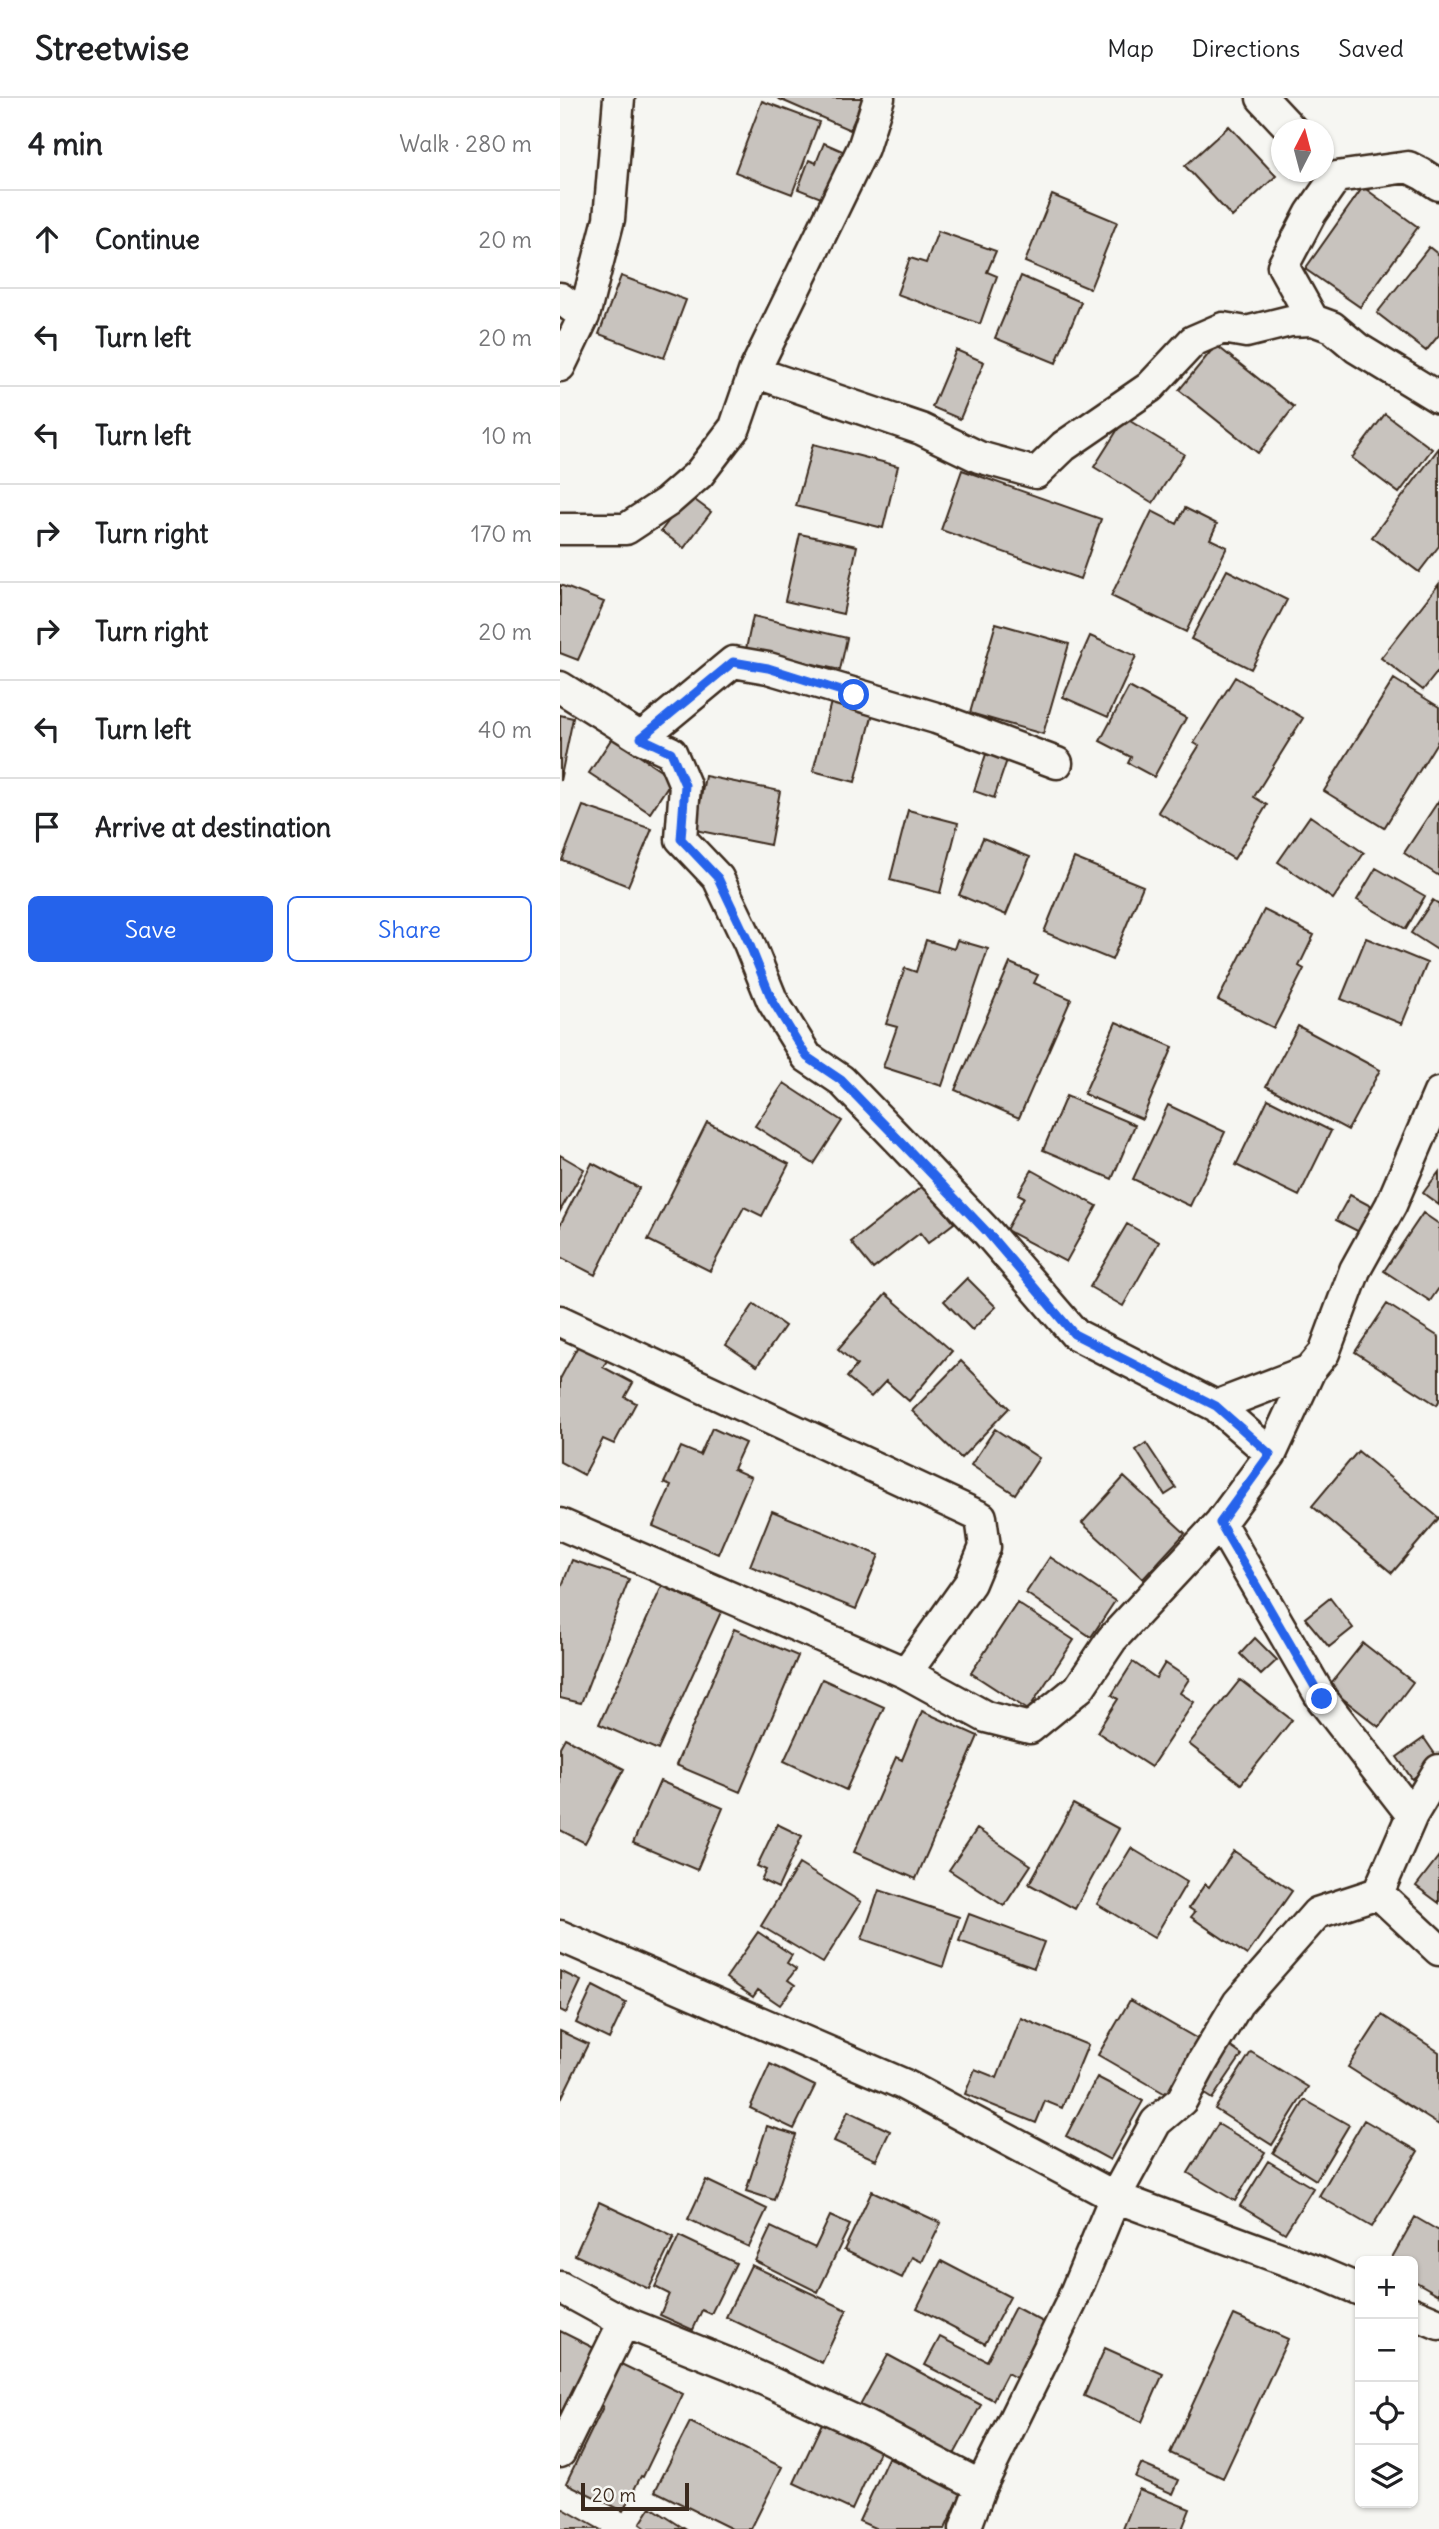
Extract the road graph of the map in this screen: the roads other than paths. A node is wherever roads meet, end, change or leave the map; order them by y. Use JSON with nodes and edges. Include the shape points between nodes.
{"nodes":[{"id":1,"x":619,"y":98,"type":"edge"},
{"id":2,"x":879,"y":98,"type":"edge"},
{"id":3,"x":1262,"y":98,"type":"edge"},
{"id":4,"x":1282,"y":119,"type":"edge"},
{"id":5,"x":1334,"y":170,"type":"edge"},
{"id":6,"x":1325,"y":182,"type":"edge"},
{"id":7,"x":1439,"y":186,"type":"edge"},
{"id":8,"x":560,"y":298,"type":"edge"},
{"id":9,"x":584,"y":316,"type":"junction"},
{"id":10,"x":1313,"y":320,"type":"junction"},
{"id":11,"x":560,"y":366,"type":"edge"},
{"id":12,"x":754,"y":372,"type":"junction"},
{"id":13,"x":1439,"y":398,"type":"edge"},
{"id":14,"x":560,"y":529,"type":"edge"},
{"id":15,"x":560,"y":687,"type":"edge"},
{"id":16,"x":641,"y":738,"type":"junction"},
{"id":17,"x":1057,"y":763,"type":"dead end"},
{"id":18,"x":1439,"y":1093,"type":"edge"},
{"id":19,"x":560,"y":1321,"type":"edge"},
{"id":20,"x":1310,"y":1370,"type":"junction"},
{"id":21,"x":1216,"y":1406,"type":"junction"},
{"id":22,"x":1270,"y":1454,"type":"junction"},
{"id":23,"x":1220,"y":1523,"type":"junction"},
{"id":24,"x":560,"y":1524,"type":"edge"},
{"id":25,"x":906,"y":1673,"type":"junction"},
{"id":26,"x":1439,"y":1770,"type":"edge"},
{"id":27,"x":1412,"y":1815,"type":"junction"},
{"id":28,"x":1378,"y":1893,"type":"junction"},
{"id":29,"x":560,"y":1936,"type":"edge"},
{"id":30,"x":1439,"y":1950,"type":"edge"},
{"id":31,"x":1115,"y":2197,"type":"junction"},
{"id":32,"x":560,"y":2287,"type":"edge"},
{"id":33,"x":1355,"y":2288,"type":"edge"},
{"id":34,"x":1418,"y":2315,"type":"edge"},
{"id":35,"x":624,"y":2322,"type":"junction"},
{"id":36,"x":1439,"y":2324,"type":"edge"},
{"id":37,"x":560,"y":2452,"type":"edge"},
{"id":38,"x":981,"y":2486,"type":"junction"},
{"id":39,"x":965,"y":2529,"type":"edge"}],
"edges":[{"from":1,"to":9,"type":"street","via":[[609,219]]},
{"from":2,"to":12,"type":"street","via":[[863,148]]},
{"from":3,"to":4,"type":"street"},
{"from":5,"to":7,"type":"street","via":[[1408,167]]},
{"from":6,"to":10,"type":"street","via":[[1283,266]]},
{"from":8,"to":9,"type":"street"},
{"from":9,"to":11,"type":"street"},
{"from":10,"to":12,"type":"street","via":[[1246,332],[1223,328],[1193,341],[1150,387],[1064,446],[1036,473],[979,457],[921,429]]},
{"from":10,"to":13,"type":"street","via":[[1332,327],[1357,348]]},
{"from":12,"to":14,"type":"street","via":[[735,427],[699,474],[667,502],[626,530]]},
{"from":15,"to":16,"type":"street"},
{"from":16,"to":17,"type":"street","via":[[733,662],[768,668],[936,718]]},
{"from":16,"to":21,"type":"street","via":[[671,752],[685,785],[681,839],[718,878],[772,1000],[807,1057],[841,1080],[932,1174],[1074,1334]]},
{"from":18,"to":20,"type":"street","via":[[1391,1205],[1355,1270],[1324,1353]]},
{"from":19,"to":25,"type":"street","via":[[981,1517],[985,1547],[970,1583]]},
{"from":20,"to":21,"type":"street"},
{"from":20,"to":22,"type":"street"},
{"from":21,"to":22,"type":"street"},
{"from":22,"to":23,"type":"street"},
{"from":23,"to":25,"type":"street","via":[[1112,1639],[1079,1688],[1030,1728],[986,1717]]},
{"from":23,"to":27,"type":"street","via":[[1322,1699]]},
{"from":24,"to":25,"type":"street"},
{"from":26,"to":27,"type":"street"},
{"from":27,"to":28,"type":"street"},
{"from":28,"to":30,"type":"street"},
{"from":28,"to":31,"type":"street","via":[[1317,1913],[1276,1957],[1238,2003],[1182,2100],[1156,2122]]},
{"from":29,"to":31,"type":"street","via":[[903,2084]]},
{"from":31,"to":33,"type":"street"},
{"from":31,"to":38,"type":"street","via":[[1071,2303]]},
{"from":32,"to":35,"type":"street"},
{"from":34,"to":36,"type":"street"},
{"from":35,"to":37,"type":"street"},
{"from":35,"to":38,"type":"street","via":[[862,2424]]},
{"from":38,"to":39,"type":"street"}]}
